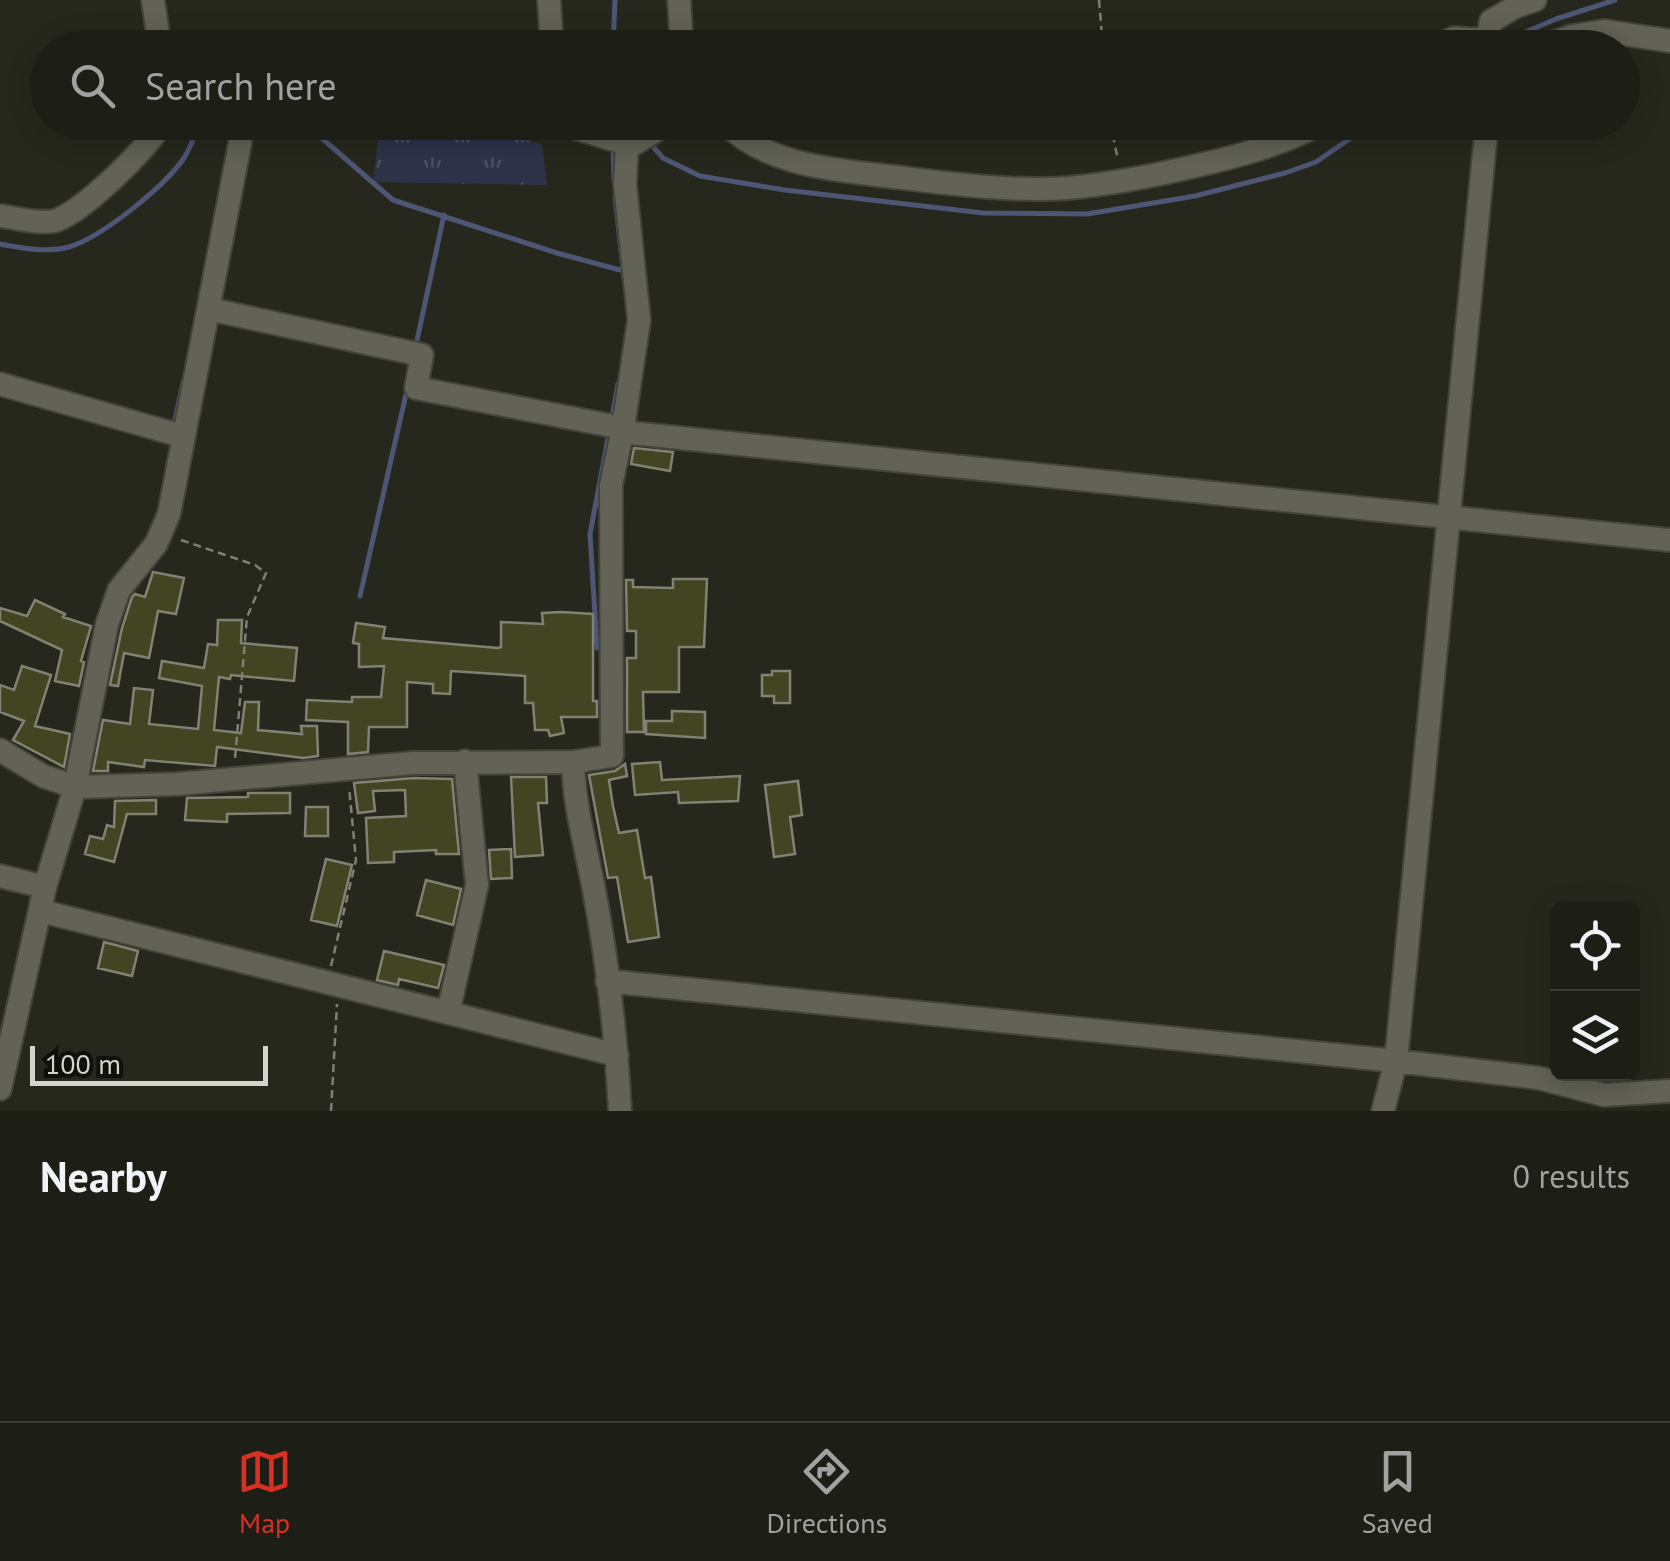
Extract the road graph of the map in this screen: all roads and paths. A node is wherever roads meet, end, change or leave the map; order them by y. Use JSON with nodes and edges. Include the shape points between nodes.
{"nodes":[{"id":1,"x":153,"y":0,"type":"edge"},
{"id":2,"x":549,"y":0,"type":"edge"},
{"id":3,"x":679,"y":0,"type":"edge"},
{"id":4,"x":1106,"y":0,"type":"edge"},
{"id":5,"x":1535,"y":0,"type":"edge"},
{"id":6,"x":1099,"y":1,"type":"edge"},
{"id":7,"x":157,"y":30,"type":"edge"},
{"id":8,"x":551,"y":30,"type":"edge"},
{"id":9,"x":681,"y":30,"type":"edge"},
{"id":10,"x":1101,"y":30,"type":"edge"},
{"id":11,"x":1487,"y":30,"type":"edge"},
{"id":12,"x":1640,"y":37,"type":"edge"},
{"id":13,"x":1670,"y":41,"type":"edge"},
{"id":14,"x":149,"y":140,"type":"edge"},
{"id":15,"x":241,"y":140,"type":"edge"},
{"id":16,"x":614,"y":140,"type":"edge"},
{"id":17,"x":641,"y":140,"type":"edge"},
{"id":18,"x":748,"y":140,"type":"edge"},
{"id":19,"x":1114,"y":140,"type":"edge"},
{"id":20,"x":1283,"y":140,"type":"edge"},
{"id":21,"x":1486,"y":140,"type":"edge"},
{"id":22,"x":627,"y":144,"type":"junction"},
{"id":23,"x":1124,"y":180,"type":"junction"},
{"id":24,"x":0,"y":216,"type":"edge"},
{"id":25,"x":209,"y":309,"type":"junction"},
{"id":26,"x":0,"y":384,"type":"edge"},
{"id":27,"x":623,"y":430,"type":"junction"},
{"id":28,"x":182,"y":436,"type":"junction"},
{"id":29,"x":1447,"y":516,"type":"junction"},
{"id":30,"x":161,"y":533,"type":"junction"},
{"id":31,"x":1670,"y":540,"type":"edge"},
{"id":32,"x":0,"y":750,"type":"edge"},
{"id":33,"x":465,"y":760,"type":"junction"},
{"id":34,"x":573,"y":762,"type":"junction"},
{"id":35,"x":347,"y":770,"type":"junction"},
{"id":36,"x":233,"y":780,"type":"junction"},
{"id":37,"x":75,"y":786,"type":"junction"},
{"id":38,"x":0,"y":876,"type":"edge"},
{"id":39,"x":43,"y":899,"type":"junction"},
{"id":40,"x":608,"y":982,"type":"junction"},
{"id":41,"x":338,"y":987,"type":"junction"},
{"id":42,"x":448,"y":1013,"type":"junction"},
{"id":43,"x":617,"y":1056,"type":"junction"},
{"id":44,"x":1396,"y":1061,"type":"junction"},
{"id":45,"x":0,"y":1089,"type":"edge"},
{"id":46,"x":1670,"y":1090,"type":"edge"},
{"id":47,"x":331,"y":1111,"type":"edge"},
{"id":48,"x":620,"y":1111,"type":"edge"},
{"id":49,"x":1383,"y":1111,"type":"edge"}],
"edges":[{"from":1,"to":7,"type":"street"},
{"from":2,"to":8,"type":"street"},
{"from":3,"to":9,"type":"street"},
{"from":4,"to":6,"type":"path"},
{"from":5,"to":11,"type":"street","via":[[1497,15]]},
{"from":6,"to":10,"type":"path"},
{"from":12,"to":13,"type":"street"},
{"from":14,"to":24,"type":"street","via":[[69,214],[51,222]]},
{"from":15,"to":25,"type":"street"},
{"from":16,"to":22,"type":"street"},
{"from":17,"to":22,"type":"street"},
{"from":18,"to":23,"type":"street","via":[[803,164],[976,186],[1064,188]]},
{"from":19,"to":23,"type":"path"},
{"from":20,"to":23,"type":"street","via":[[1254,153]]},
{"from":21,"to":29,"type":"street"},
{"from":22,"to":27,"type":"street","via":[[638,320]]},
{"from":25,"to":27,"type":"street","via":[[422,355],[416,388]]},
{"from":25,"to":28,"type":"street"},
{"from":26,"to":28,"type":"street"},
{"from":27,"to":29,"type":"street"},
{"from":27,"to":34,"type":"street","via":[[610,485],[612,756]]},
{"from":28,"to":30,"type":"street"},
{"from":29,"to":31,"type":"street"},
{"from":29,"to":44,"type":"street"},
{"from":30,"to":36,"type":"path","via":[[266,573],[247,617]]},
{"from":30,"to":37,"type":"street","via":[[118,590]]},
{"from":32,"to":37,"type":"street"},
{"from":33,"to":34,"type":"street"},
{"from":33,"to":35,"type":"street"},
{"from":33,"to":42,"type":"street","via":[[477,885]]},
{"from":34,"to":40,"type":"street"},
{"from":35,"to":36,"type":"street"},
{"from":35,"to":41,"type":"path","via":[[356,860],[328,977]]},
{"from":36,"to":37,"type":"street"},
{"from":37,"to":39,"type":"street"},
{"from":38,"to":39,"type":"street"},
{"from":39,"to":41,"type":"street"},
{"from":39,"to":45,"type":"street"},
{"from":40,"to":43,"type":"street"},
{"from":40,"to":44,"type":"street"},
{"from":41,"to":42,"type":"street"},
{"from":41,"to":47,"type":"path"},
{"from":42,"to":43,"type":"street"},
{"from":43,"to":48,"type":"street"},
{"from":44,"to":46,"type":"street","via":[[1539,1078],[1604,1095]]},
{"from":44,"to":49,"type":"street"}]}
